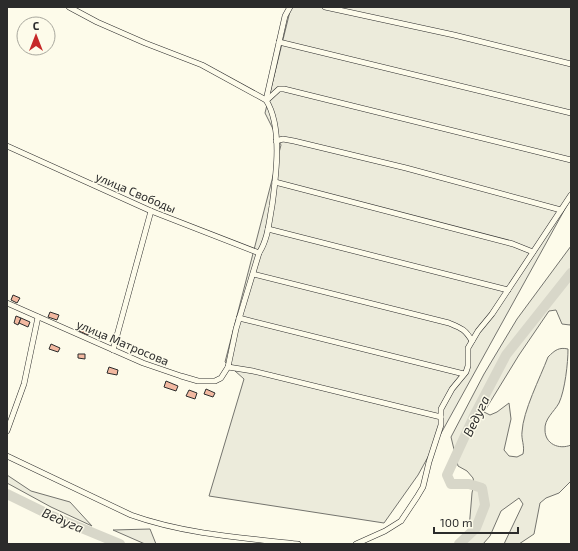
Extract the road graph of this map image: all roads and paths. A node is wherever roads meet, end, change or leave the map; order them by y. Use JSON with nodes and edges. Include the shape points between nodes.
{"nodes":[{"id":1,"x":69,"y":7,"type":"edge"},
{"id":2,"x":290,"y":7,"type":"edge"},
{"id":3,"x":325,"y":7,"type":"edge"},
{"id":4,"x":279,"y":42,"type":"junction"},
{"id":5,"x":571,"y":64,"type":"edge"},
{"id":6,"x":266,"y":100,"type":"junction"},
{"id":7,"x":571,"y":113,"type":"edge"},
{"id":8,"x":276,"y":141,"type":"junction"},
{"id":9,"x":7,"y":146,"type":"edge"},
{"id":10,"x":571,"y":160,"type":"edge"},
{"id":11,"x":275,"y":182,"type":"junction"},
{"id":12,"x":571,"y":194,"type":"edge"},
{"id":13,"x":150,"y":210,"type":"junction"},
{"id":14,"x":561,"y":210,"type":"junction"},
{"id":15,"x":268,"y":229,"type":"junction"},
{"id":16,"x":533,"y":252,"type":"junction"},
{"id":17,"x":259,"y":253,"type":"junction"},
{"id":18,"x":253,"y":274,"type":"junction"},
{"id":19,"x":508,"y":290,"type":"junction"},
{"id":20,"x":7,"y":303,"type":"edge"},
{"id":21,"x":38,"y":317,"type":"junction"},
{"id":22,"x":239,"y":318,"type":"junction"},
{"id":23,"x":472,"y":341,"type":"junction"},
{"id":24,"x":113,"y":350,"type":"junction"},
{"id":25,"x":228,"y":367,"type":"junction"},
{"id":26,"x":464,"y":374,"type":"junction"},
{"id":27,"x":441,"y":417,"type":"junction"},
{"id":28,"x":7,"y":431,"type":"edge"},
{"id":29,"x":7,"y":456,"type":"edge"},
{"id":30,"x":298,"y":544,"type":"edge"},
{"id":31,"x":356,"y":544,"type":"edge"}],
"edges":[{"from":1,"to":6,"type":"street","via":[[145,43],[202,65]]},
{"from":2,"to":4,"type":"street","via":[[285,16]]},
{"from":3,"to":5,"type":"street"},
{"from":4,"to":6,"type":"street"},
{"from":4,"to":7,"type":"street"},
{"from":6,"to":8,"type":"street","via":[[273,117]]},
{"from":6,"to":10,"type":"street","via":[[279,89],[284,89]]},
{"from":8,"to":11,"type":"street"},
{"from":8,"to":14,"type":"street","via":[[286,139],[406,168]]},
{"from":9,"to":13,"type":"street","name":"улица Свободы"},
{"from":11,"to":15,"type":"street"},
{"from":11,"to":16,"type":"street","via":[[513,244]]},
{"from":12,"to":14,"type":"street"},
{"from":13,"to":17,"type":"street","name":"улица Свободы"},
{"from":13,"to":24,"type":"street"},
{"from":14,"to":16,"type":"street"},
{"from":15,"to":17,"type":"street"},
{"from":15,"to":19,"type":"street"},
{"from":16,"to":19,"type":"street"},
{"from":17,"to":18,"type":"street"},
{"from":18,"to":22,"type":"street"},
{"from":18,"to":23,"type":"street","via":[[449,323],[467,332]]},
{"from":19,"to":23,"type":"street"},
{"from":20,"to":21,"type":"street","name":"улица Матросова"},
{"from":21,"to":24,"type":"street","name":"улица Матросова"},
{"from":21,"to":28,"type":"street","via":[[24,384]]},
{"from":22,"to":25,"type":"street"},
{"from":22,"to":26,"type":"street"},
{"from":23,"to":26,"type":"street","via":[[468,348],[468,366]]},
{"from":24,"to":25,"type":"street","name":"улица Матросова","via":[[198,381],[215,381],[221,378]]},
{"from":25,"to":27,"type":"street"},
{"from":26,"to":27,"type":"street","via":[[446,399],[441,409]]},
{"from":27,"to":31,"type":"street","via":[[423,487],[401,521],[385,532]]},
{"from":29,"to":30,"type":"street","via":[[151,522],[235,537]]}]}
